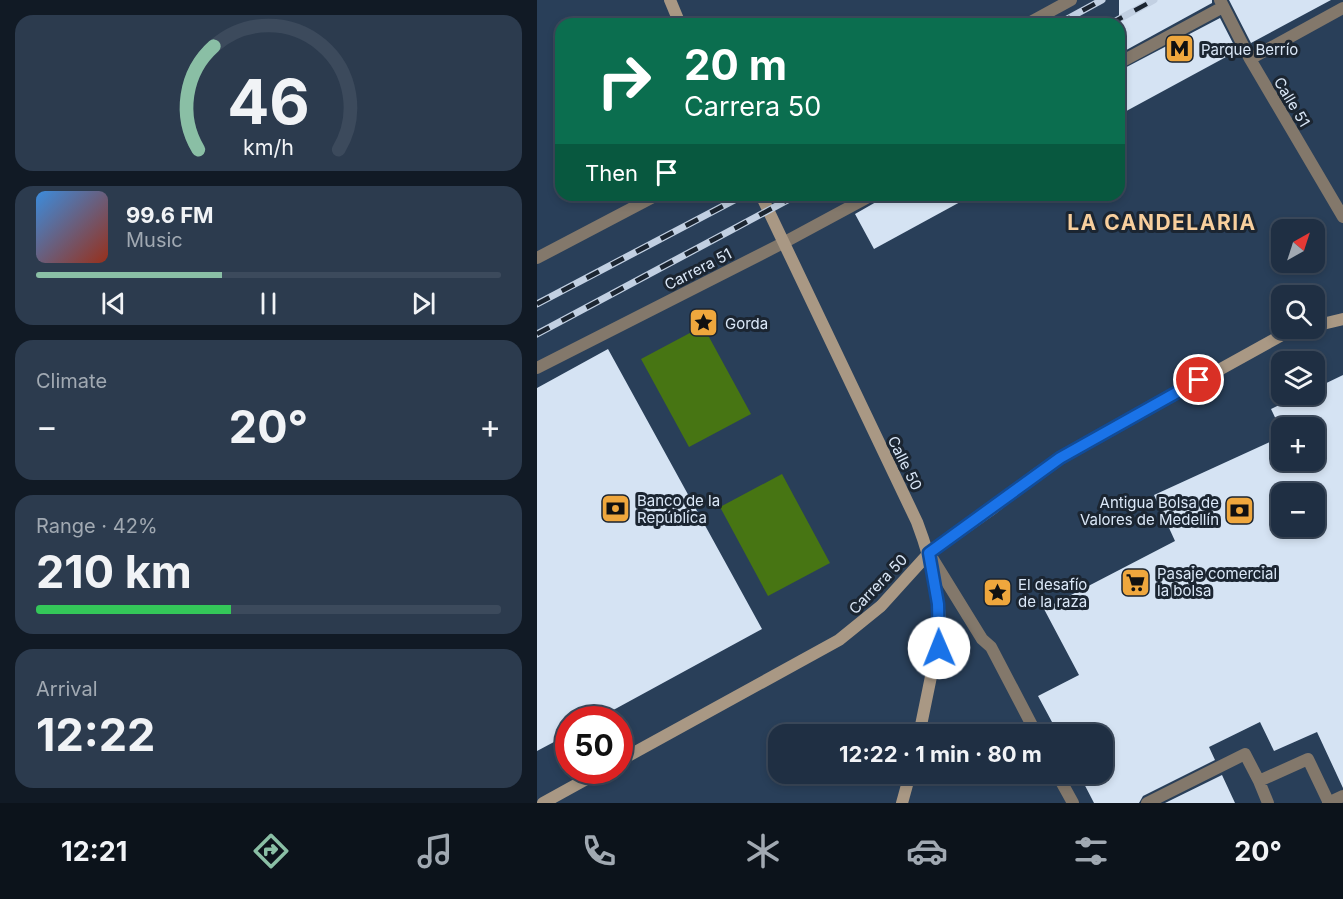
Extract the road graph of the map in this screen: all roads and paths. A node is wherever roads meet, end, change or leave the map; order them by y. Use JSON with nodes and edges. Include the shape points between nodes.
{"nodes":[{"id":1,"x":671,"y":0,"type":"edge"},
{"id":2,"x":1071,"y":0,"type":"edge"},
{"id":3,"x":1222,"y":3,"type":"edge"},
{"id":4,"x":1343,"y":8,"type":"edge"},
{"id":5,"x":678,"y":18,"type":"edge"},
{"id":6,"x":1038,"y":18,"type":"edge"},
{"id":7,"x":1250,"y":59,"type":"junction"},
{"id":8,"x":1125,"y":60,"type":"edge"},
{"id":9,"x":646,"y":201,"type":"edge"},
{"id":10,"x":764,"y":201,"type":"edge"},
{"id":11,"x":861,"y":201,"type":"edge"},
{"id":12,"x":1343,"y":217,"type":"edge"},
{"id":13,"x":783,"y":243,"type":"junction"},
{"id":14,"x":537,"y":258,"type":"edge"},
{"id":15,"x":1343,"y":319,"type":"edge"},
{"id":16,"x":1325,"y":323,"type":"edge"},
{"id":17,"x":1274,"y":339,"type":"edge"},
{"id":18,"x":537,"y":368,"type":"edge"},
{"id":19,"x":929,"y":553,"type":"junction"},
{"id":20,"x":921,"y":724,"type":"edge"},
{"id":21,"x":1031,"y":724,"type":"edge"},
{"id":22,"x":633,"y":753,"type":"edge"},
{"id":23,"x":1259,"y":781,"type":"junction"},
{"id":24,"x":577,"y":784,"type":"edge"},
{"id":25,"x":907,"y":784,"type":"edge"},
{"id":26,"x":1063,"y":784,"type":"edge"},
{"id":27,"x":1343,"y":796,"type":"edge"},
{"id":28,"x":543,"y":803,"type":"edge"},
{"id":29,"x":902,"y":803,"type":"edge"},
{"id":30,"x":1073,"y":803,"type":"edge"},
{"id":31,"x":1147,"y":803,"type":"edge"},
{"id":32,"x":1269,"y":803,"type":"edge"},
{"id":33,"x":1329,"y":803,"type":"edge"}],
"edges":[{"from":1,"to":5,"type":"main road"},
{"from":2,"to":6,"type":"street"},
{"from":3,"to":7,"type":"street","name":"Calle 51"},
{"from":3,"to":8,"type":"street"},
{"from":4,"to":7,"type":"street"},
{"from":7,"to":12,"type":"street","name":"Calle 51"},
{"from":9,"to":14,"type":"street"},
{"from":10,"to":13,"type":"main road","name":"Calle 50"},
{"from":11,"to":13,"type":"street","name":"Carrera 51"},
{"from":13,"to":18,"type":"street","name":"Carrera 51"},
{"from":13,"to":19,"type":"main road","name":"Calle 50"},
{"from":15,"to":16,"type":"main road"},
{"from":17,"to":19,"type":"main road","name":"Carrera 50","via":[[1060,458]]},
{"from":19,"to":20,"type":"main road","via":[[938,604],[939,648]]},
{"from":19,"to":21,"type":"street","name":"Calle 50","via":[[982,639],[991,647]]},
{"from":19,"to":22,"type":"main road","name":"Carrera 50","via":[[881,606],[839,640]]},
{"from":23,"to":31,"type":"street","via":[[1245,754]]},
{"from":23,"to":32,"type":"street"},
{"from":23,"to":33,"type":"street","via":[[1308,759]]},
{"from":24,"to":28,"type":"main road"},
{"from":25,"to":29,"type":"main road"},
{"from":26,"to":30,"type":"street"},
{"from":27,"to":33,"type":"street"}]}
